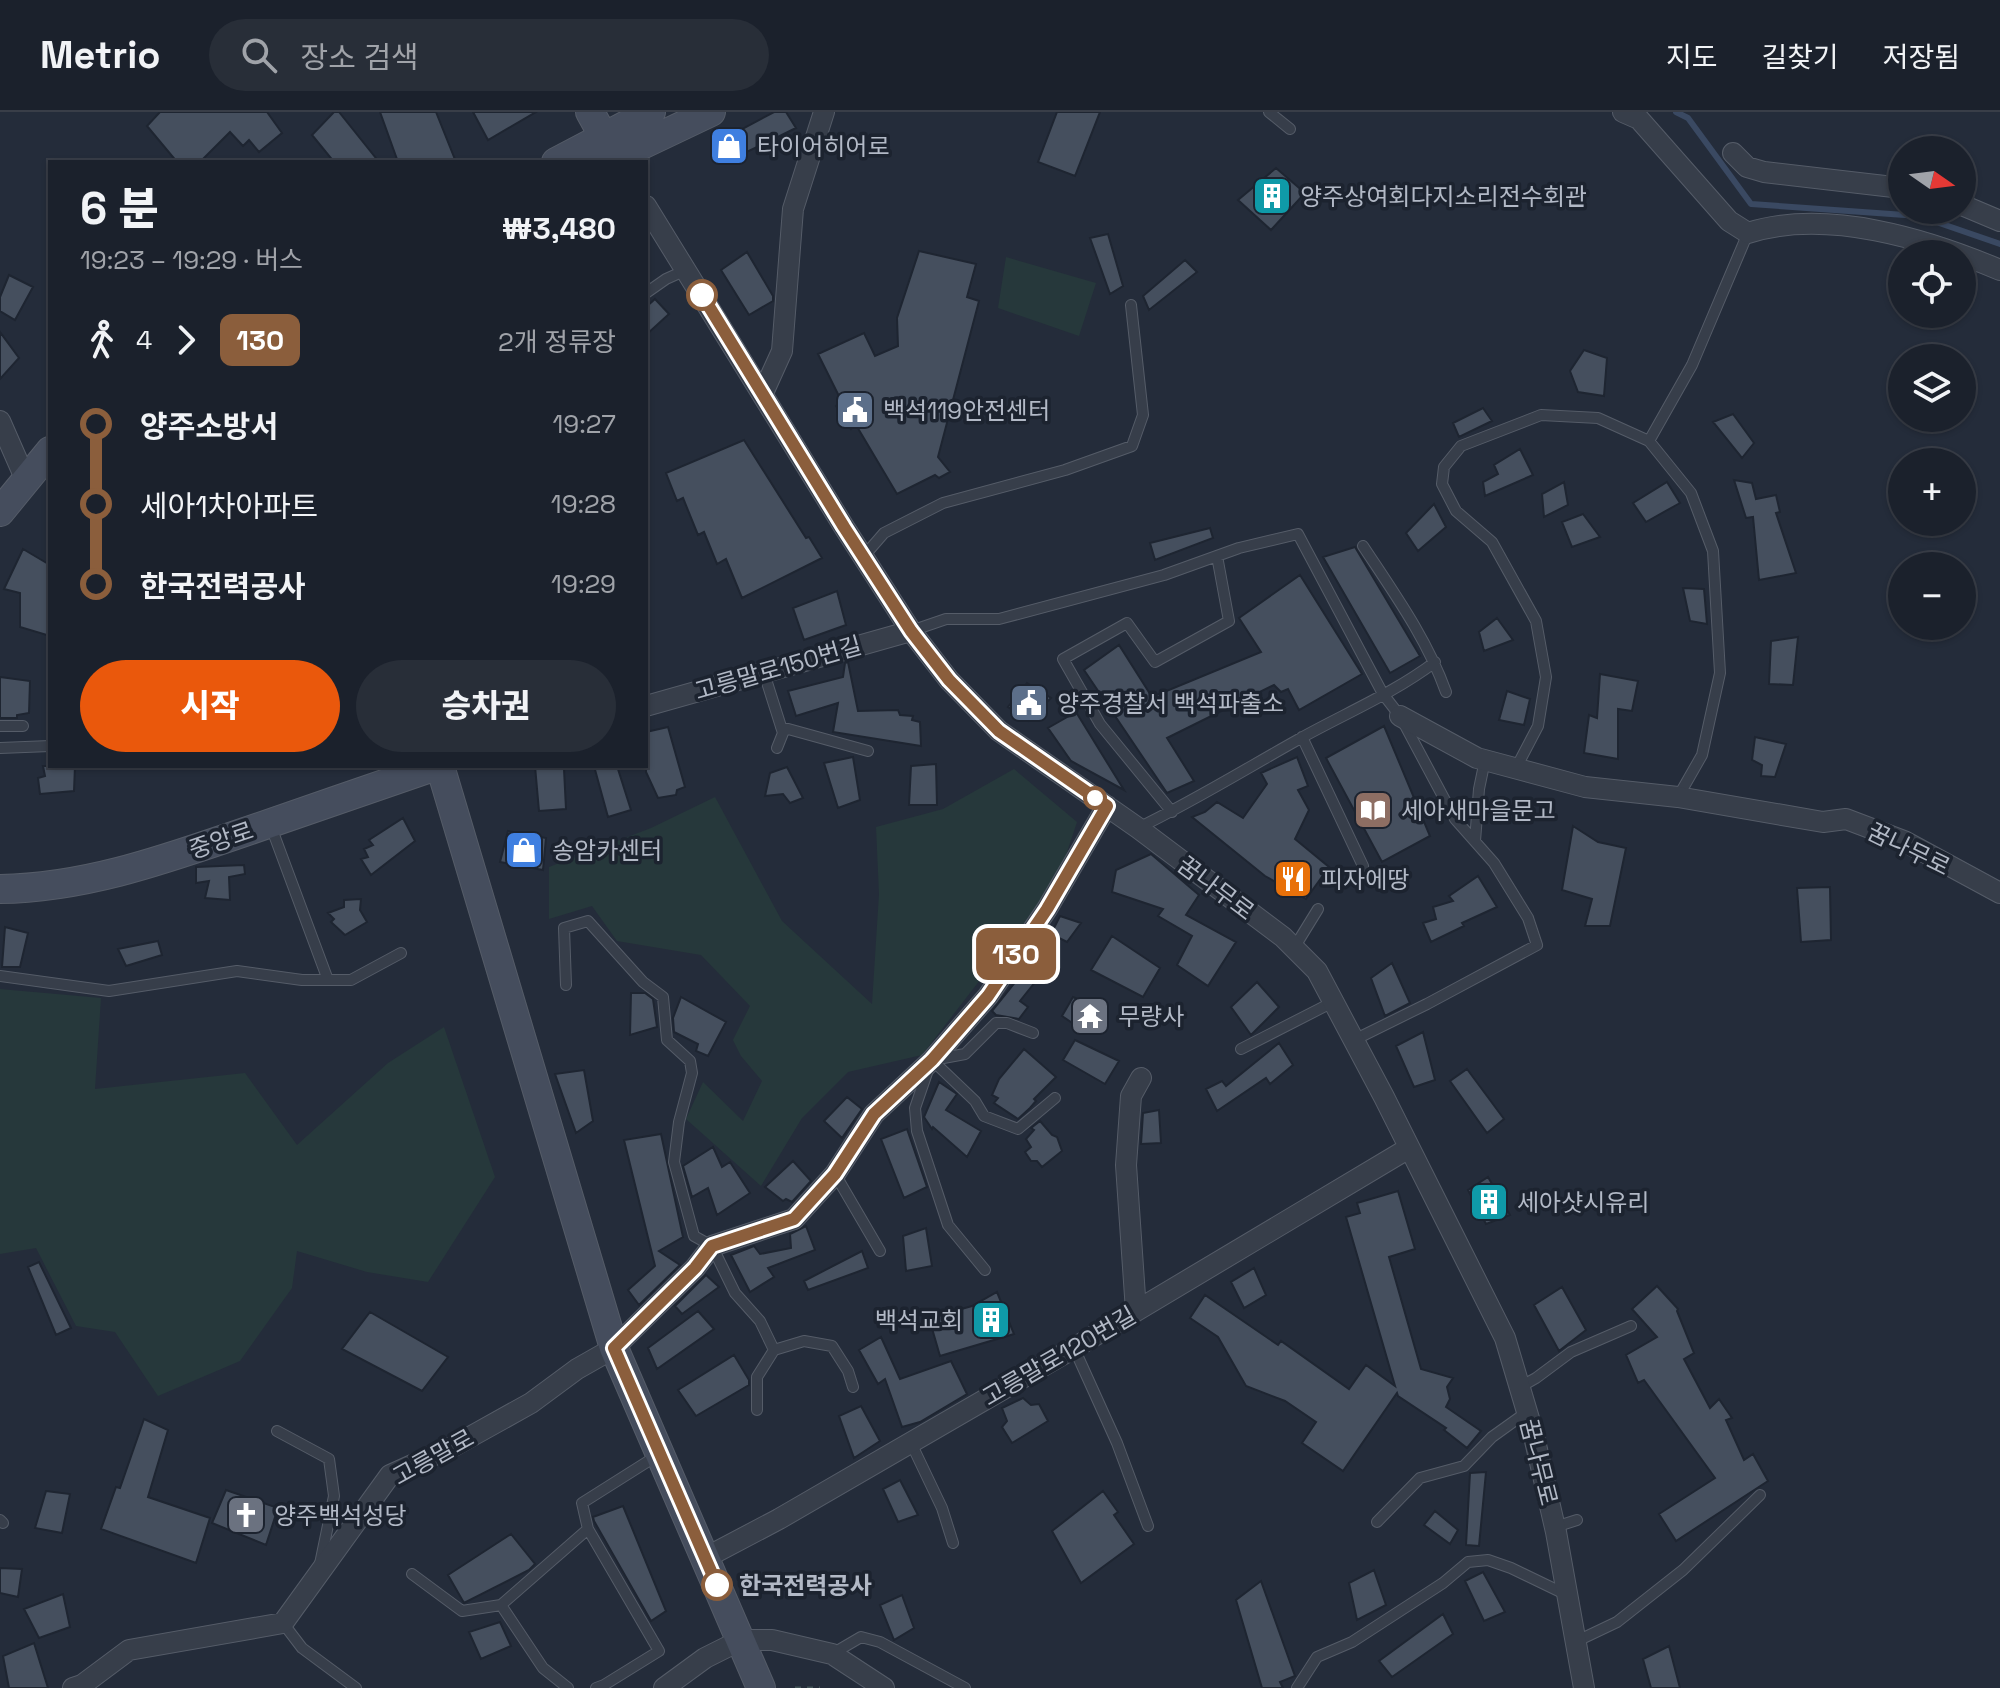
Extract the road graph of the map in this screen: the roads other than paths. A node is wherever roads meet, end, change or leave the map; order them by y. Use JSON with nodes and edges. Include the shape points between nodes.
{"nodes":[{"id":1,"x":651,"y":112,"type":"edge"},
{"id":2,"x":711,"y":112,"type":"edge"},
{"id":3,"x":824,"y":112,"type":"edge"},
{"id":4,"x":1269,"y":112,"type":"edge"},
{"id":5,"x":1623,"y":112,"type":"edge"},
{"id":6,"x":1290,"y":129,"type":"dead end"},
{"id":7,"x":607,"y":146,"type":"edge"},
{"id":8,"x":1733,"y":153,"type":"dead end"},
{"id":9,"x":562,"y":160,"type":"edge"},
{"id":10,"x":1888,"y":186,"type":"edge"},
{"id":11,"x":648,"y":209,"type":"edge"},
{"id":12,"x":1976,"y":211,"type":"edge"},
{"id":13,"x":2000,"y":221,"type":"edge"},
{"id":14,"x":1748,"y":233,"type":"junction"},
{"id":15,"x":686,"y":270,"type":"junction"},
{"id":16,"x":2000,"y":270,"type":"edge"},
{"id":17,"x":648,"y":292,"type":"edge"},
{"id":18,"x":1131,"y":305,"type":"dead end"},
{"id":19,"x":763,"y":393,"type":"junction"},
{"id":20,"x":0,"y":421,"type":"edge"},
{"id":21,"x":48,"y":431,"type":"edge"},
{"id":22,"x":1649,"y":441,"type":"junction"},
{"id":23,"x":48,"y":452,"type":"edge"},
{"id":24,"x":14,"y":473,"type":"edge"},
{"id":25,"x":0,"y":512,"type":"edge"},
{"id":26,"x":1363,"y":546,"type":"dead end"},
{"id":27,"x":864,"y":556,"type":"junction"},
{"id":28,"x":1217,"y":556,"type":"junction"},
{"id":29,"x":911,"y":631,"type":"junction"},
{"id":30,"x":1435,"y":662,"type":"junction"},
{"id":31,"x":764,"y":673,"type":"junction"},
{"id":32,"x":1446,"y":692,"type":"dead end"},
{"id":33,"x":1383,"y":694,"type":"junction"},
{"id":34,"x":648,"y":705,"type":"edge"},
{"id":35,"x":1400,"y":716,"type":"junction"},
{"id":36,"x":0,"y":726,"type":"edge"},
{"id":37,"x":23,"y":726,"type":"dead end"},
{"id":38,"x":781,"y":727,"type":"junction"},
{"id":39,"x":1302,"y":737,"type":"junction"},
{"id":40,"x":48,"y":746,"type":"edge"},
{"id":41,"x":0,"y":748,"type":"edge"},
{"id":42,"x":777,"y":748,"type":"dead end"},
{"id":43,"x":868,"y":751,"type":"dead end"},
{"id":44,"x":1485,"y":760,"type":"junction"},
{"id":45,"x":432,"y":768,"type":"edge"},
{"id":46,"x":439,"y":768,"type":"edge"},
{"id":47,"x":1516,"y":768,"type":"junction"},
{"id":48,"x":1678,"y":797,"type":"junction"},
{"id":49,"x":1107,"y":806,"type":"junction"},
{"id":50,"x":1172,"y":812,"type":"junction"},
{"id":51,"x":270,"y":823,"type":"junction"},
{"id":52,"x":1138,"y":828,"type":"junction"},
{"id":53,"x":1475,"y":841,"type":"junction"},
{"id":54,"x":1363,"y":866,"type":"dead end"},
{"id":55,"x":0,"y":889,"type":"edge"},
{"id":56,"x":2000,"y":893,"type":"edge"},
{"id":57,"x":1318,"y":909,"type":"dead end"},
{"id":58,"x":1294,"y":948,"type":"junction"},
{"id":59,"x":401,"y":953,"type":"dead end"},
{"id":60,"x":0,"y":976,"type":"edge"},
{"id":61,"x":328,"y":980,"type":"junction"},
{"id":62,"x":566,"y":985,"type":"dead end"},
{"id":63,"x":1333,"y":1002,"type":"junction"},
{"id":64,"x":1033,"y":1033,"type":"dead end"},
{"id":65,"x":1354,"y":1040,"type":"junction"},
{"id":66,"x":1241,"y":1049,"type":"dead end"},
{"id":67,"x":932,"y":1060,"type":"junction"},
{"id":68,"x":1141,"y":1078,"type":"dead end"},
{"id":69,"x":1055,"y":1098,"type":"dead end"},
{"id":70,"x":1409,"y":1148,"type":"junction"},
{"id":71,"x":835,"y":1174,"type":"junction"},
{"id":72,"x":712,"y":1246,"type":"junction"},
{"id":73,"x":880,"y":1251,"type":"dead end"},
{"id":74,"x":985,"y":1270,"type":"dead end"},
{"id":75,"x":1136,"y":1311,"type":"junction"},
{"id":76,"x":1631,"y":1326,"type":"dead end"},
{"id":77,"x":614,"y":1348,"type":"junction"},
{"id":78,"x":1074,"y":1348,"type":"junction"},
{"id":79,"x":774,"y":1350,"type":"junction"},
{"id":80,"x":853,"y":1387,"type":"dead end"},
{"id":81,"x":1520,"y":1387,"type":"junction"},
{"id":82,"x":757,"y":1410,"type":"dead end"},
{"id":83,"x":1527,"y":1412,"type":"junction"},
{"id":84,"x":277,"y":1431,"type":"dead end"},
{"id":85,"x":911,"y":1443,"type":"junction"},
{"id":86,"x":660,"y":1454,"type":"junction"},
{"id":87,"x":1760,"y":1495,"type":"dead end"},
{"id":88,"x":1577,"y":1520,"type":"dead end"},
{"id":89,"x":1377,"y":1522,"type":"dead end"},
{"id":90,"x":1148,"y":1526,"type":"dead end"},
{"id":91,"x":1555,"y":1527,"type":"junction"},
{"id":92,"x":588,"y":1529,"type":"junction"},
{"id":93,"x":953,"y":1543,"type":"dead end"},
{"id":94,"x":705,"y":1558,"type":"junction"},
{"id":95,"x":412,"y":1574,"type":"dead end"},
{"id":96,"x":317,"y":1578,"type":"junction"},
{"id":97,"x":1567,"y":1595,"type":"junction"},
{"id":98,"x":501,"y":1605,"type":"junction"},
{"id":99,"x":283,"y":1623,"type":"junction"},
{"id":100,"x":741,"y":1640,"type":"junction"},
{"id":101,"x":1575,"y":1642,"type":"junction"},
{"id":102,"x":832,"y":1654,"type":"junction"},
{"id":103,"x":73,"y":1688,"type":"edge"},
{"id":104,"x":356,"y":1688,"type":"edge"},
{"id":105,"x":568,"y":1688,"type":"edge"},
{"id":106,"x":596,"y":1688,"type":"edge"},
{"id":107,"x":664,"y":1688,"type":"edge"},
{"id":108,"x":761,"y":1688,"type":"edge"},
{"id":109,"x":884,"y":1688,"type":"edge"},
{"id":110,"x":965,"y":1688,"type":"edge"},
{"id":111,"x":1297,"y":1688,"type":"edge"},
{"id":112,"x":1584,"y":1688,"type":"edge"}],
"edges":[{"from":1,"to":7,"type":"street"},
{"from":2,"to":7,"type":"street"},
{"from":3,"to":19,"type":"street","via":[[793,209],[782,351]]},
{"from":4,"to":6,"type":"lane"},
{"from":5,"to":14,"type":"street","via":[[1639,119],[1729,221]]},
{"from":7,"to":9,"type":"street"},
{"from":8,"to":10,"type":"street","via":[[1747,167],[1764,172]]},
{"from":11,"to":15,"type":"street","name":"꿈나무로"},
{"from":12,"to":13,"type":"street"},
{"from":14,"to":16,"type":"street","via":[[1772,225],[1830,225],[1916,239]]},
{"from":14,"to":22,"type":"lane","via":[[1692,365]]},
{"from":15,"to":17,"type":"lane"},
{"from":15,"to":19,"type":"street","name":"꿈나무로"},
{"from":18,"to":27,"type":"lane","via":[[1143,415],[1132,446],[943,503],[884,533]]},
{"from":19,"to":27,"type":"street","name":"꿈나무로"},
{"from":20,"to":24,"type":"street"},
{"from":21,"to":24,"type":"street"},
{"from":22,"to":47,"type":"lane","via":[[1598,418],[1541,415],[1461,446],[1444,467],[1442,484],[1456,511],[1492,542],[1536,621],[1546,677],[1538,726]]},
{"from":22,"to":48,"type":"lane","via":[[1691,493],[1713,551],[1720,673],[1702,755]]},
{"from":23,"to":24,"type":"street"},
{"from":24,"to":25,"type":"street"},
{"from":26,"to":30,"type":"lane"},
{"from":27,"to":29,"type":"street","name":"꿈나무로"},
{"from":28,"to":29,"type":"lane","via":[[999,619],[946,619]]},
{"from":28,"to":33,"type":"lane","via":[[1298,534]]},
{"from":28,"to":50,"type":"lane","via":[[1229,621],[1155,662],[1127,623],[1063,659],[1100,724]]},
{"from":29,"to":31,"type":"street","name":"고릉말로150번길"},
{"from":29,"to":49,"type":"street","name":"꿈나무로","via":[[999,731]]},
{"from":30,"to":32,"type":"lane"},
{"from":30,"to":33,"type":"lane"},
{"from":31,"to":34,"type":"street","name":"고릉말로150번길"},
{"from":31,"to":38,"type":"lane"},
{"from":33,"to":35,"type":"lane"},
{"from":33,"to":39,"type":"lane"},
{"from":35,"to":44,"type":"street","name":"꿈나무로"},
{"from":35,"to":53,"type":"lane","via":[[1455,819]]},
{"from":36,"to":37,"type":"lane"},
{"from":38,"to":42,"type":"lane"},
{"from":38,"to":43,"type":"lane"},
{"from":39,"to":50,"type":"lane"},
{"from":39,"to":54,"type":"lane"},
{"from":40,"to":41,"type":"lane"},
{"from":44,"to":47,"type":"street","name":"꿈나무로"},
{"from":44,"to":53,"type":"lane"},
{"from":45,"to":51,"type":"street","name":"중앙로"},
{"from":46,"to":77,"type":"street"},
{"from":47,"to":48,"type":"street","name":"꿈나무로","via":[[1585,787]]},
{"from":48,"to":56,"type":"street","name":"꿈나무로","via":[[1823,822],[1846,819],[1904,841]]},
{"from":49,"to":52,"type":"street","name":"꿈나무로"},
{"from":49,"to":67,"type":"street","via":[[988,996]]},
{"from":50,"to":52,"type":"lane"},
{"from":51,"to":55,"type":"street","name":"중앙로","via":[[148,865],[29,889]]},
{"from":51,"to":61,"type":"lane"},
{"from":52,"to":58,"type":"street","name":"꿈나무로"},
{"from":53,"to":65,"type":"lane","via":[[1528,918],[1537,945]]},
{"from":57,"to":58,"type":"lane"},
{"from":58,"to":63,"type":"street","name":"꿈나무로","via":[[1317,971]]},
{"from":59,"to":61,"type":"lane","via":[[351,980]]},
{"from":60,"to":61,"type":"lane","via":[[109,991],[237,971]]},
{"from":62,"to":72,"type":"lane","via":[[564,928],[588,921],[663,997],[667,1040],[690,1061],[692,1073],[674,1162],[694,1236]]},
{"from":63,"to":65,"type":"street","name":"꿈나무로"},
{"from":63,"to":66,"type":"lane"},
{"from":64,"to":67,"type":"lane","via":[[996,1023],[965,1054]]},
{"from":65,"to":70,"type":"street","name":"꿈나무로"},
{"from":67,"to":69,"type":"lane","via":[[984,1116],[1002,1125],[1018,1129]]},
{"from":67,"to":71,"type":"street","via":[[874,1114]]},
{"from":67,"to":74,"type":"lane","via":[[915,1108],[917,1131],[948,1225]]},
{"from":68,"to":75,"type":"street","via":[[1131,1096],[1126,1165]]},
{"from":70,"to":75,"type":"street","name":"고릉말로120번길"},
{"from":70,"to":81,"type":"street","name":"꿈나무로","via":[[1505,1338]]},
{"from":71,"to":72,"type":"street","via":[[794,1219]]},
{"from":71,"to":73,"type":"lane"},
{"from":72,"to":77,"type":"street","name":"고릉말로"},
{"from":72,"to":79,"type":"lane","via":[[735,1293],[760,1321]]},
{"from":75,"to":78,"type":"street","name":"고릉말로120번길"},
{"from":76,"to":81,"type":"lane","via":[[1571,1352]]},
{"from":77,"to":86,"type":"street"},
{"from":77,"to":96,"type":"street","name":"고릉말로","via":[[531,1403],[390,1475]]},
{"from":78,"to":85,"type":"street","name":"고릉말로120번길"},
{"from":78,"to":90,"type":"lane"},
{"from":79,"to":80,"type":"lane","via":[[804,1341],[832,1346]]},
{"from":79,"to":82,"type":"lane","via":[[757,1377]]},
{"from":81,"to":83,"type":"street","name":"꿈나무로"},
{"from":83,"to":89,"type":"lane","via":[[1464,1466],[1420,1478]]},
{"from":83,"to":91,"type":"street","name":"꿈나무로"},
{"from":84,"to":96,"type":"lane","via":[[329,1459],[334,1496]]},
{"from":85,"to":93,"type":"lane"},
{"from":85,"to":94,"type":"street","name":"고릉말로120번길"},
{"from":86,"to":92,"type":"lane","via":[[582,1503]]},
{"from":86,"to":94,"type":"street"},
{"from":87,"to":101,"type":"lane","via":[[1683,1570],[1617,1622]]},
{"from":88,"to":91,"type":"lane"},
{"from":91,"to":97,"type":"street","name":"꿈나무로"},
{"from":92,"to":98,"type":"lane"},
{"from":92,"to":106,"type":"lane","via":[[659,1651]]},
{"from":94,"to":100,"type":"street"},
{"from":95,"to":98,"type":"lane","via":[[462,1611]]},
{"from":96,"to":99,"type":"street","name":"고릉말로"},
{"from":97,"to":101,"type":"street","name":"꿈나무로"},
{"from":97,"to":111,"type":"lane","via":[[1488,1560],[1468,1562],[1352,1642],[1317,1657]]},
{"from":98,"to":105,"type":"lane","via":[[543,1668]]},
{"from":99,"to":103,"type":"street","via":[[129,1650]]},
{"from":99,"to":104,"type":"lane","via":[[302,1648]]},
{"from":100,"to":102,"type":"street","via":[[772,1640]]},
{"from":100,"to":107,"type":"street"},
{"from":100,"to":108,"type":"street"},
{"from":101,"to":112,"type":"street","name":"꿈나무로"},
{"from":102,"to":109,"type":"street"},
{"from":102,"to":110,"type":"lane","via":[[861,1637]]}]}
